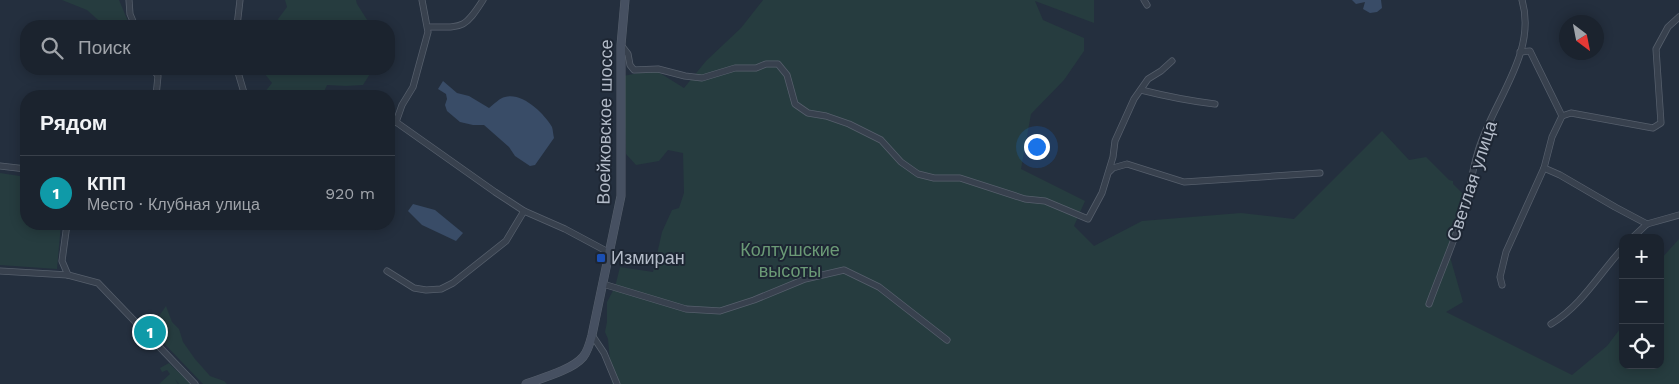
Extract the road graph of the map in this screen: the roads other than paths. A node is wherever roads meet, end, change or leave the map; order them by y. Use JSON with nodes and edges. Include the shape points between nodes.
{"nodes":[{"id":1,"x":129,"y":0,"type":"edge"},
{"id":2,"x":240,"y":0,"type":"edge"},
{"id":3,"x":422,"y":0,"type":"edge"},
{"id":4,"x":483,"y":0,"type":"edge"},
{"id":5,"x":625,"y":0,"type":"edge"},
{"id":6,"x":1522,"y":0,"type":"edge"},
{"id":7,"x":1679,"y":17,"type":"edge"},
{"id":8,"x":132,"y":20,"type":"edge"},
{"id":9,"x":237,"y":20,"type":"edge"},
{"id":10,"x":428,"y":27,"type":"junction"},
{"id":11,"x":621,"y":45,"type":"junction"},
{"id":12,"x":1520,"y":52,"type":"junction"},
{"id":13,"x":1172,"y":61,"type":"dead end"},
{"id":14,"x":157,"y":75,"type":"edge"},
{"id":15,"x":239,"y":75,"type":"edge"},
{"id":16,"x":157,"y":90,"type":"edge"},
{"id":17,"x":244,"y":90,"type":"edge"},
{"id":18,"x":1141,"y":90,"type":"junction"},
{"id":19,"x":1215,"y":104,"type":"dead end"},
{"id":20,"x":1562,"y":116,"type":"junction"},
{"id":21,"x":396,"y":122,"type":"joint"},
{"id":22,"x":0,"y":166,"type":"edge"},
{"id":23,"x":20,"y":168,"type":"edge"},
{"id":24,"x":1544,"y":168,"type":"junction"},
{"id":25,"x":1109,"y":173,"type":"junction"},
{"id":26,"x":1320,"y":173,"type":"dead end"},
{"id":27,"x":524,"y":211,"type":"junction"},
{"id":28,"x":1679,"y":215,"type":"edge"},
{"id":29,"x":1647,"y":224,"type":"junction"},
{"id":30,"x":66,"y":230,"type":"edge"},
{"id":31,"x":1636,"y":234,"type":"edge"},
{"id":32,"x":610,"y":253,"type":"junction"},
{"id":33,"x":1619,"y":253,"type":"edge"},
{"id":34,"x":0,"y":271,"type":"edge"},
{"id":35,"x":387,"y":271,"type":"dead end"},
{"id":36,"x":68,"y":275,"type":"junction"},
{"id":37,"x":603,"y":284,"type":"junction"},
{"id":38,"x":1502,"y":285,"type":"dead end"},
{"id":39,"x":1429,"y":304,"type":"dead end"},
{"id":40,"x":1551,"y":324,"type":"dead end"},
{"id":41,"x":592,"y":335,"type":"junction"},
{"id":42,"x":947,"y":340,"type":"dead end"},
{"id":43,"x":195,"y":384,"type":"edge"},
{"id":44,"x":526,"y":384,"type":"edge"},
{"id":45,"x":617,"y":384,"type":"edge"}],
"edges":[{"from":1,"to":8,"type":"street"},
{"from":2,"to":9,"type":"street"},
{"from":3,"to":10,"type":"street"},
{"from":4,"to":10,"type":"street","via":[[467,23]]},
{"from":5,"to":11,"type":"street","name":"Воейковское шоссе"},
{"from":6,"to":12,"type":"street","name":"Светлая улица","via":[[1526,26]]},
{"from":7,"to":20,"type":"street","via":[[1668,27],[1656,48],[1661,123],[1653,128],[1571,113]]},
{"from":10,"to":21,"type":"street","via":[[413,87]]},
{"from":11,"to":25,"type":"street","via":[[634,70],[658,68],[702,78],[735,68],[778,64],[787,75],[795,104],[808,113],[849,124],[881,140],[901,162],[918,174],[960,178],[1025,199],[1045,202],[1088,219]]},
{"from":11,"to":32,"type":"street","name":"Воейковское шоссе","via":[[621,196]]},
{"from":12,"to":20,"type":"street","via":[[1530,51]]},
{"from":12,"to":39,"type":"street","name":"Светлая улица","via":[[1506,92],[1483,137],[1463,215]]},
{"from":13,"to":18,"type":"street","via":[[1148,79]]},
{"from":14,"to":16,"type":"street"},
{"from":15,"to":17,"type":"street"},
{"from":18,"to":19,"type":"street"},
{"from":18,"to":25,"type":"street","via":[[1115,141]]},
{"from":20,"to":24,"type":"street","via":[[1552,137]]},
{"from":21,"to":27,"type":"street"},
{"from":22,"to":23,"type":"street"},
{"from":24,"to":29,"type":"street"},
{"from":24,"to":38,"type":"street","via":[[1506,252],[1500,277]]},
{"from":25,"to":26,"type":"street","via":[[1113,168],[1126,164],[1184,182]]},
{"from":27,"to":32,"type":"street"},
{"from":27,"to":35,"type":"street","via":[[506,241],[441,290],[414,288]]},
{"from":28,"to":29,"type":"street"},
{"from":29,"to":31,"type":"street"},
{"from":30,"to":36,"type":"street","via":[[62,261]]},
{"from":32,"to":37,"type":"street","name":"Воейковское шоссе"},
{"from":33,"to":40,"type":"street","via":[[1580,300]]},
{"from":34,"to":36,"type":"street"},
{"from":36,"to":43,"type":"street","via":[[98,283]]},
{"from":37,"to":41,"type":"street","name":"Воейковское шоссе"},
{"from":37,"to":42,"type":"street","via":[[686,309],[720,311],[805,279],[844,270],[879,287]]},
{"from":41,"to":44,"type":"street","name":"Воейковское шоссе","via":[[584,356],[575,364]]},
{"from":41,"to":45,"type":"street","via":[[604,353]]}]}
